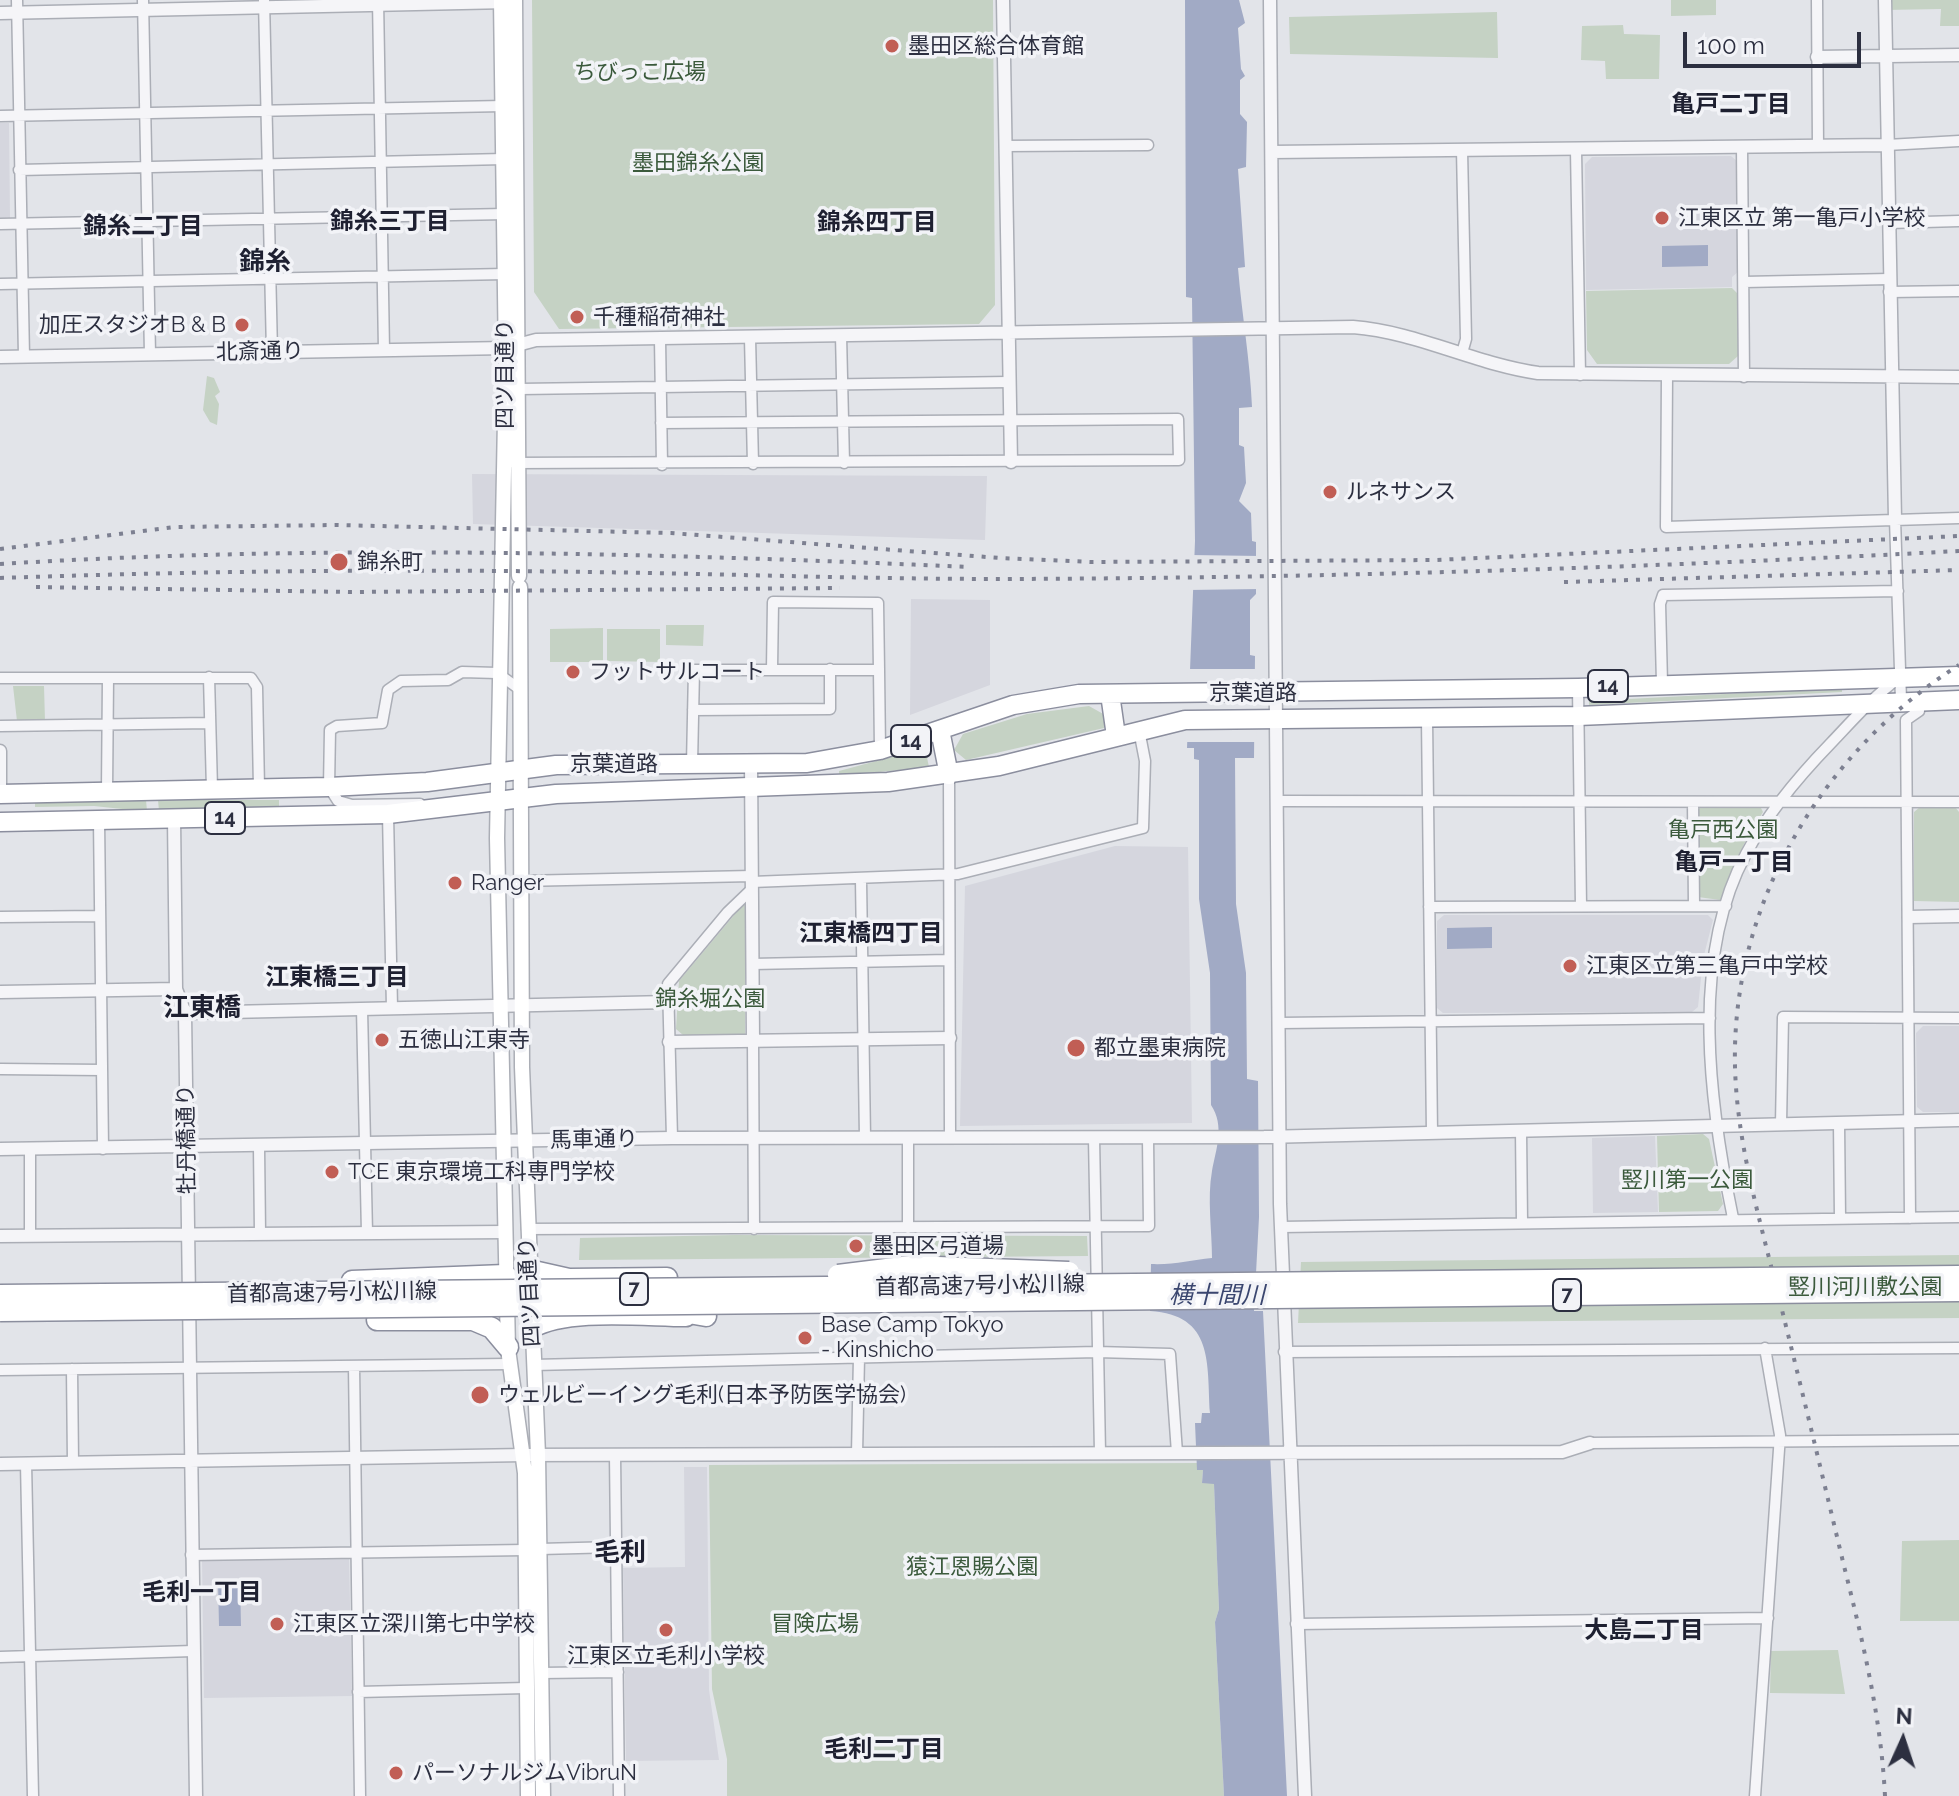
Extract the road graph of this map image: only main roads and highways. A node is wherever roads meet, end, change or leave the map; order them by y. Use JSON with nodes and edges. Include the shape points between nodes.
{"nodes":[{"id":1,"x":508,"y":1,"type":"edge"},
{"id":2,"x":513,"y":346,"type":"junction"},
{"id":3,"x":1959,"y":676,"type":"edge"},
{"id":4,"x":1110,"y":694,"type":"junction"},
{"id":5,"x":1959,"y":700,"type":"edge"},
{"id":6,"x":940,"y":730,"type":"junction"},
{"id":7,"x":1116,"y":736,"type":"junction"},
{"id":8,"x":518,"y":769,"type":"junction"},
{"id":9,"x":497,"y":773,"type":"junction"},
{"id":10,"x":949,"y":775,"type":"junction"},
{"id":11,"x":0,"y":794,"type":"edge"},
{"id":12,"x":519,"y":798,"type":"junction"},
{"id":13,"x":497,"y":802,"type":"junction"},
{"id":14,"x":0,"y":822,"type":"edge"},
{"id":15,"x":1959,"y":1276,"type":"edge"},
{"id":16,"x":518,"y":1281,"type":"junction"},
{"id":17,"x":1268,"y":1281,"type":"junction"},
{"id":18,"x":0,"y":1285,"type":"edge"},
{"id":19,"x":1959,"y":1291,"type":"edge"},
{"id":20,"x":0,"y":1295,"type":"edge"},
{"id":21,"x":1175,"y":1298,"type":"junction"},
{"id":22,"x":0,"y":1311,"type":"edge"},
{"id":23,"x":706,"y":1316,"type":"junction"},
{"id":24,"x":507,"y":1319,"type":"junction"},
{"id":25,"x":473,"y":1320,"type":"junction"},
{"id":26,"x":0,"y":1321,"type":"edge"},
{"id":27,"x":531,"y":1328,"type":"junction"},
{"id":28,"x":508,"y":1356,"type":"junction"},
{"id":29,"x":531,"y":1455,"type":"junction"},
{"id":30,"x":532,"y":1549,"type":"junction"},
{"id":31,"x":528,"y":1796,"type":"edge"},
{"id":32,"x":543,"y":1796,"type":"edge"}],
"edges":[{"from":1,"to":2,"type":"main road","name":"四ツ目通り"},
{"from":1,"to":2,"type":"main road","name":"四ツ目通り","via":[[505,274]]},
{"from":2,"to":8,"type":"main road","name":"四ツ目通り","via":[[520,389],[521,463]]},
{"from":2,"to":9,"type":"main road","name":"四ツ目通り"},
{"from":3,"to":4,"type":"highway","name":"京葉道路","number":"14"},
{"from":4,"to":6,"type":"highway","name":"京葉道路","number":"14","via":[[1033,700]]},
{"from":4,"to":7,"type":"highway"},
{"from":5,"to":7,"type":"highway","name":"京葉道路","number":"14","via":[[1578,716],[1185,720]]},
{"from":6,"to":8,"type":"highway","name":"京葉道路","number":"14","via":[[880,750],[807,763]]},
{"from":6,"to":10,"type":"highway"},
{"from":7,"to":10,"type":"highway","name":"京葉道路","number":"14"},
{"from":8,"to":9,"type":"highway","number":"14"},
{"from":8,"to":12,"type":"main road","name":"四ツ目通り"},
{"from":9,"to":11,"type":"highway","number":"14","via":[[329,787]]},
{"from":9,"to":13,"type":"main road","name":"四ツ目通り"},
{"from":10,"to":12,"type":"highway","name":"京葉道路","number":"14"},
{"from":12,"to":13,"type":"highway","number":"14"},
{"from":12,"to":16,"type":"main road","name":"四ツ目通り","via":[[527,1229]]},
{"from":13,"to":14,"type":"highway","number":"14","via":[[388,814]]},
{"from":13,"to":16,"type":"main road","name":"四ツ目通り","via":[[504,1232]]},
{"from":15,"to":17,"type":"highway","name":"首都高速7号小松川線","number":"7","bridge":true},
{"from":16,"to":17,"type":"highway","bridge":true,"via":[[857,1274],[952,1266]]},
{"from":16,"to":18,"type":"highway"},
{"from":16,"to":23,"type":"highway","via":[[556,1302],[611,1301]]},
{"from":16,"to":24,"type":"main road","name":"四ツ目通り"},
{"from":16,"to":27,"type":"main road","name":"四ツ目通り"},
{"from":17,"to":20,"type":"highway","name":"首都高速7号小松川線","number":"7","bridge":true},
{"from":19,"to":21,"type":"highway","name":"首都高速7号小松川線","number":"7","bridge":true},
{"from":21,"to":22,"type":"highway","name":"首都高速7号小松川線","number":"7","bridge":true},
{"from":21,"to":23,"type":"highway","bridge":true,"via":[[1129,1309]]},
{"from":23,"to":27,"type":"highway","via":[[572,1317]]},
{"from":24,"to":25,"type":"highway"},
{"from":24,"to":28,"type":"main road","name":"四ツ目通り"},
{"from":25,"to":26,"type":"highway"},
{"from":25,"to":28,"type":"highway","via":[[492,1328]]},
{"from":27,"to":29,"type":"main road","name":"四ツ目通り"},
{"from":28,"to":29,"type":"main road","name":"四ツ目通り"},
{"from":29,"to":30,"type":"main road","name":"四ツ目通り"},
{"from":30,"to":31,"type":"main road","name":"四ツ目通り"},
{"from":30,"to":32,"type":"main road","name":"四ツ目通り"}]}
